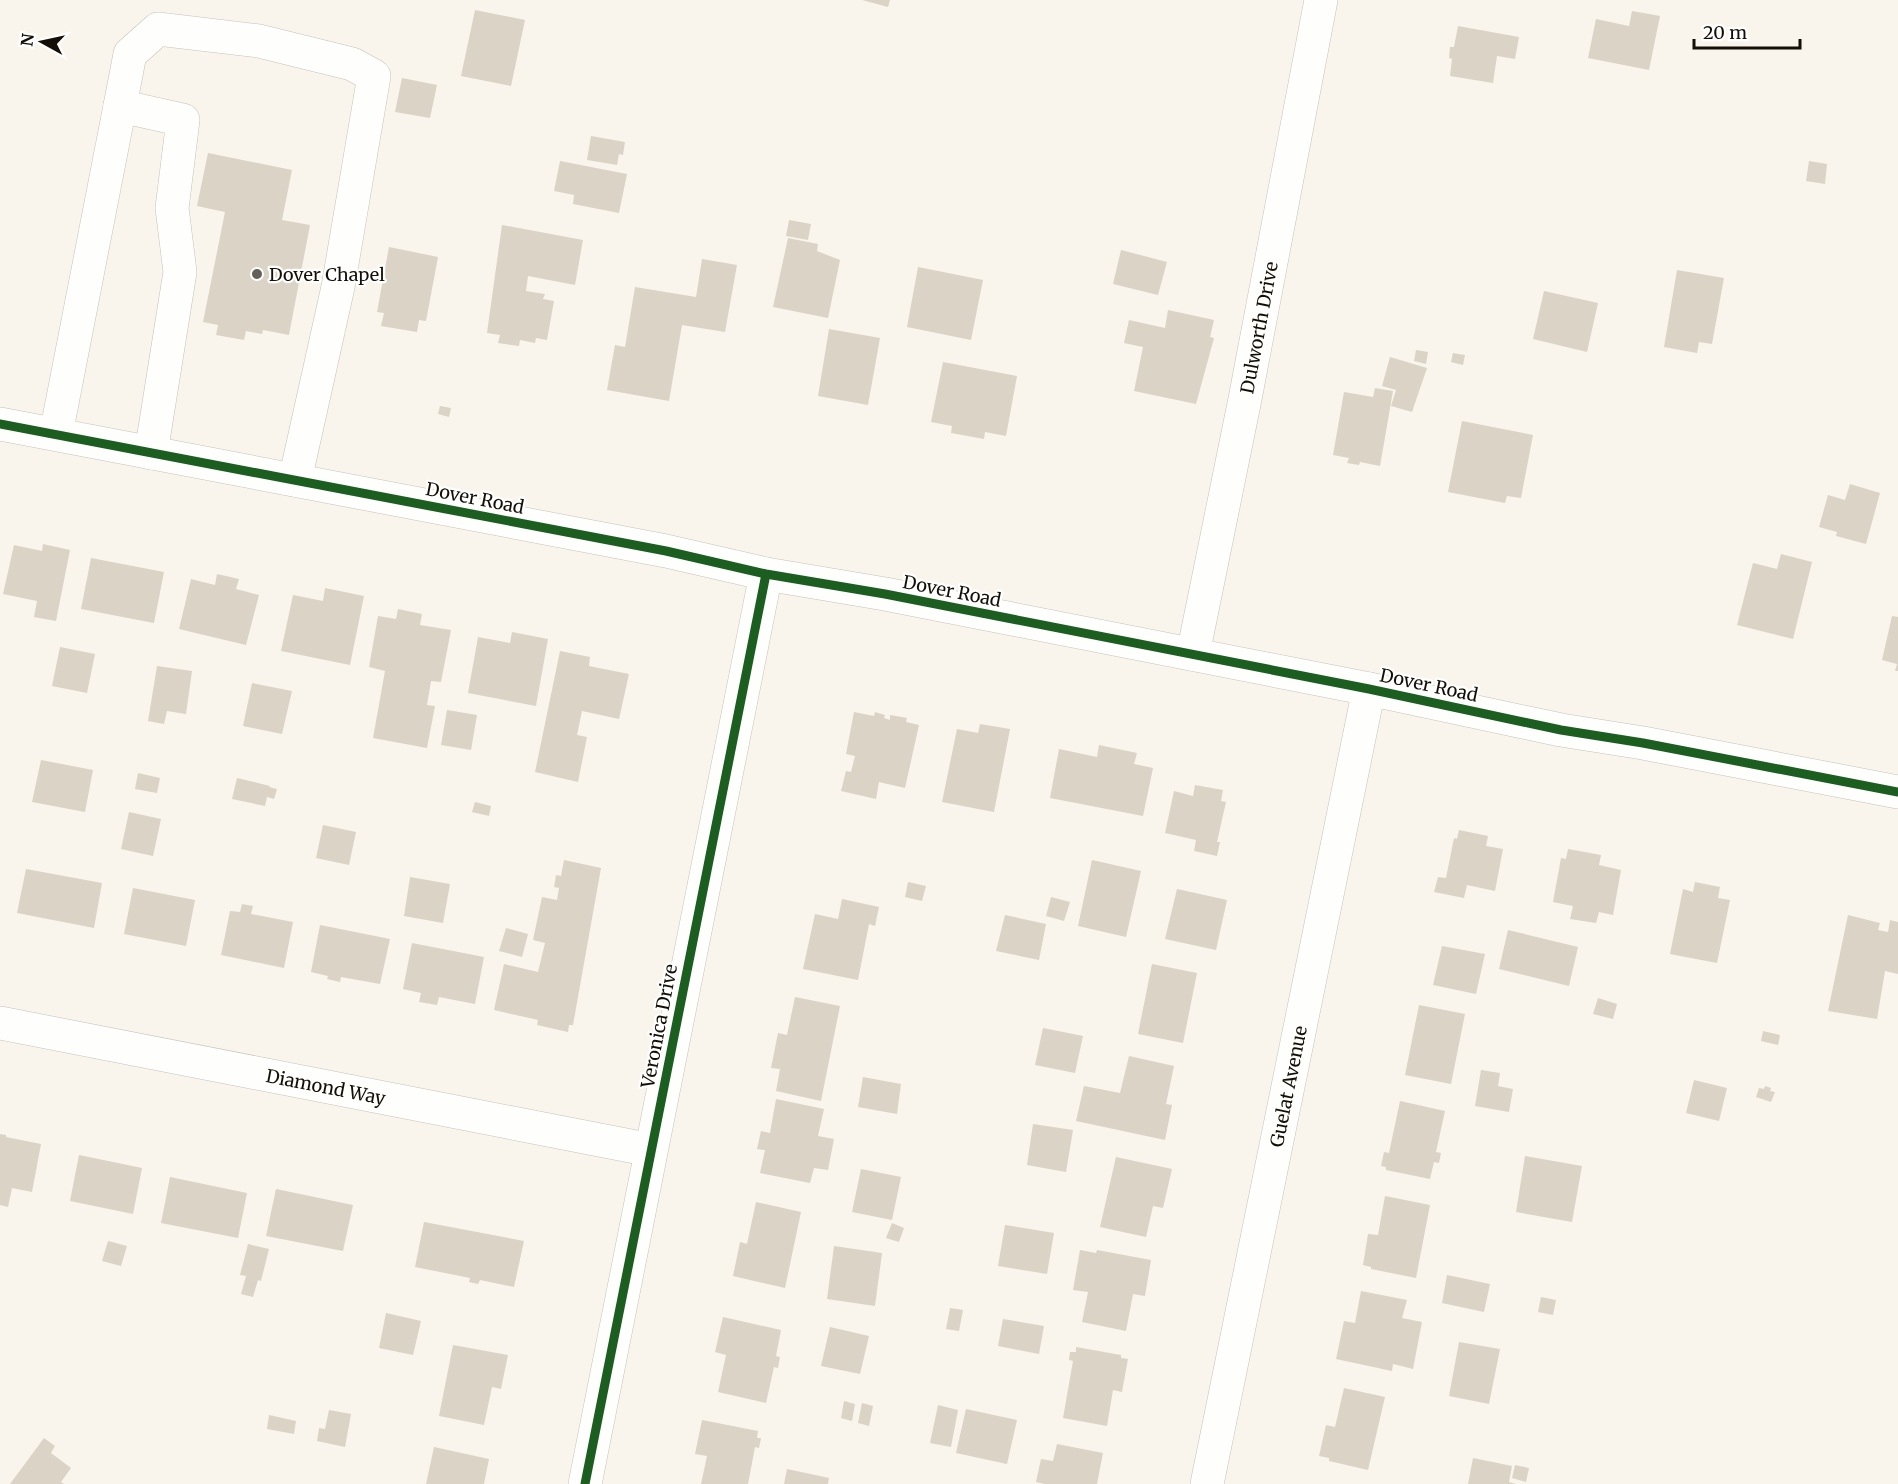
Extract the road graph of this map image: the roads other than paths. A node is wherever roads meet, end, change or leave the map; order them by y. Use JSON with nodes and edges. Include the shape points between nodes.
{"nodes":[{"id":1,"x":1322,"y":0,"type":"edge"},
{"id":2,"x":120,"y":106,"type":"junction"},
{"id":3,"x":0,"y":424,"type":"edge"},
{"id":4,"x":56,"y":434,"type":"junction"},
{"id":5,"x":151,"y":453,"type":"junction"},
{"id":6,"x":295,"y":480,"type":"junction"},
{"id":7,"x":766,"y":574,"type":"junction"},
{"id":8,"x":1193,"y":654,"type":"junction"},
{"id":9,"x":1369,"y":689,"type":"junction"},
{"id":10,"x":1898,"y":792,"type":"edge"},
{"id":11,"x":0,"y":1023,"type":"edge"},
{"id":12,"x":651,"y":1150,"type":"junction"},
{"id":13,"x":585,"y":1484,"type":"edge"},
{"id":14,"x":1207,"y":1484,"type":"edge"}],
"edges":[{"from":1,"to":8,"type":"street","name":"Dulworth Drive"},
{"from":2,"to":4,"type":"street"},
{"from":2,"to":5,"type":"street","via":[[183,120],[172,208],[180,272]]},
{"from":2,"to":6,"type":"street","via":[[130,54],[158,29],[260,41],[352,64],[374,76],[338,286]]},
{"from":3,"to":4,"type":"street","name":"Dover Road"},
{"from":4,"to":5,"type":"street","name":"Dover Road"},
{"from":5,"to":6,"type":"street","name":"Dover Road"},
{"from":6,"to":7,"type":"street","name":"Dover Road"},
{"from":7,"to":8,"type":"street","name":"Dover Road"},
{"from":7,"to":12,"type":"street","name":"Veronica Drive"},
{"from":8,"to":9,"type":"street","name":"Dover Road"},
{"from":9,"to":10,"type":"street","name":"Dover Road","via":[[1561,730]]},
{"from":9,"to":14,"type":"street","name":"Guelat Avenue"},
{"from":11,"to":12,"type":"street","name":"Diamond Way"},
{"from":12,"to":13,"type":"street","name":"Veronica Drive"}]}
